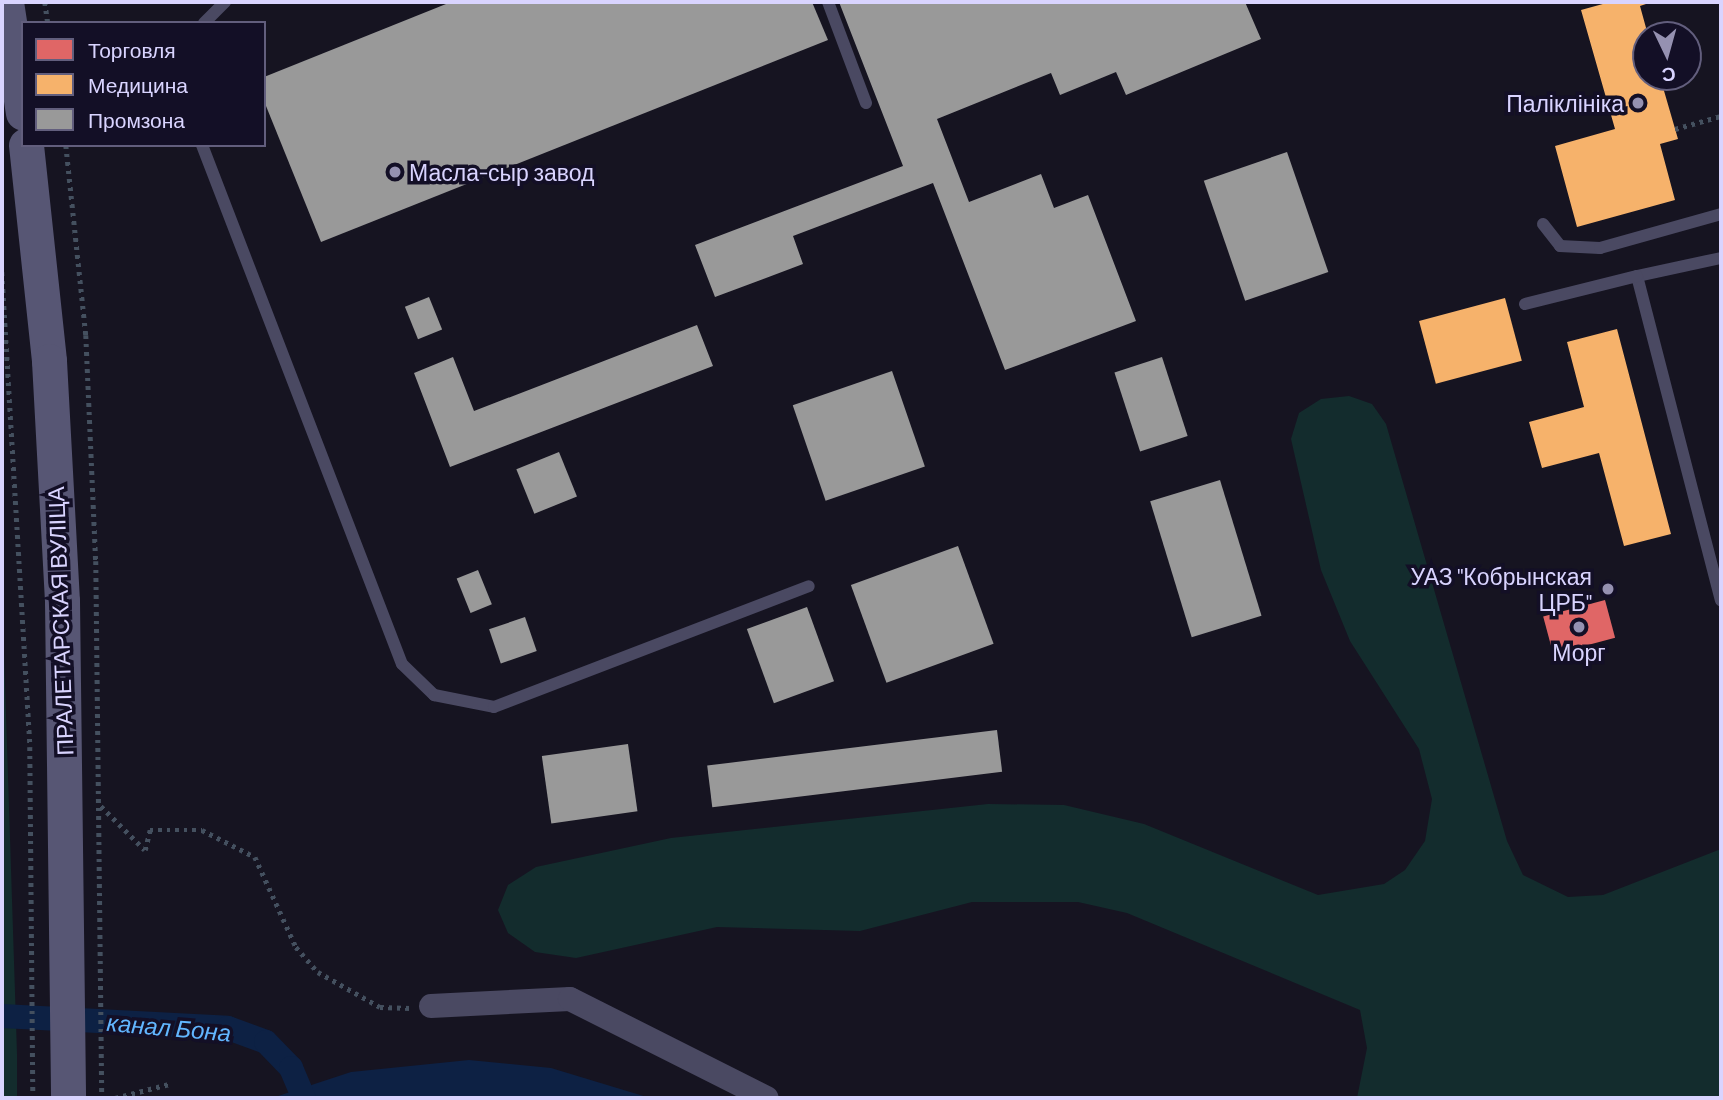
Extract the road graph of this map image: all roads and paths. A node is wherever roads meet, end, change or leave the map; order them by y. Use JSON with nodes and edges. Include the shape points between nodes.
{"nodes":[{"id":1,"x":6,"y":2,"type":"edge"},
{"id":2,"x":45,"y":2,"type":"edge"},
{"id":3,"x":225,"y":2,"type":"edge"},
{"id":4,"x":828,"y":2,"type":"edge"},
{"id":5,"x":48,"y":21,"type":"edge"},
{"id":6,"x":206,"y":21,"type":"edge"},
{"id":7,"x":21,"y":100,"type":"edge"},
{"id":8,"x":866,"y":103,"type":"dead end"},
{"id":9,"x":1721,"y":116,"type":"edge"},
{"id":10,"x":1675,"y":129,"type":"dead end"},
{"id":11,"x":26,"y":147,"type":"edge"},
{"id":12,"x":66,"y":147,"type":"edge"},
{"id":13,"x":203,"y":147,"type":"edge"},
{"id":14,"x":1721,"y":214,"type":"edge"},
{"id":15,"x":1543,"y":224,"type":"dead end"},
{"id":16,"x":1721,"y":258,"type":"edge"},
{"id":17,"x":2,"y":272,"type":"edge"},
{"id":18,"x":1637,"y":276,"type":"junction"},
{"id":19,"x":1525,"y":304,"type":"dead end"},
{"id":20,"x":809,"y":586,"type":"dead end"},
{"id":21,"x":1721,"y":600,"type":"edge"},
{"id":22,"x":100,"y":805,"type":"junction"},
{"id":23,"x":431,"y":1006,"type":"joint"},
{"id":24,"x":169,"y":1084,"type":"dead end"},
{"id":25,"x":33,"y":1098,"type":"edge"},
{"id":26,"x":68,"y":1098,"type":"edge"},
{"id":27,"x":102,"y":1098,"type":"edge"},
{"id":28,"x":115,"y":1098,"type":"edge"},
{"id":29,"x":767,"y":1098,"type":"edge"}],
"edges":[{"from":1,"to":7,"type":"main road"},
{"from":2,"to":5,"type":"path"},
{"from":3,"to":6,"type":"lane"},
{"from":4,"to":8,"type":"lane"},
{"from":9,"to":10,"type":"path"},
{"from":11,"to":26,"type":"main road","name":"ПРАЛЕТАРСКАЯ ВУЛІЦА","via":[[50,374],[62,601]]},
{"from":12,"to":22,"type":"path","via":[[86,335]]},
{"from":13,"to":20,"type":"lane","via":[[402,664],[434,695],[495,707]]},
{"from":14,"to":15,"type":"lane","via":[[1600,248],[1560,246]]},
{"from":16,"to":18,"type":"lane"},
{"from":17,"to":25,"type":"path","via":[[19,490]]},
{"from":18,"to":19,"type":"lane"},
{"from":18,"to":21,"type":"lane"},
{"from":22,"to":23,"type":"path","via":[[145,850],[150,830],[202,830],[224,837],[255,857],[296,947],[339,989],[380,1007]]},
{"from":22,"to":27,"type":"path"},
{"from":23,"to":29,"type":"street","via":[[570,999]]},
{"from":24,"to":28,"type":"path"}]}
